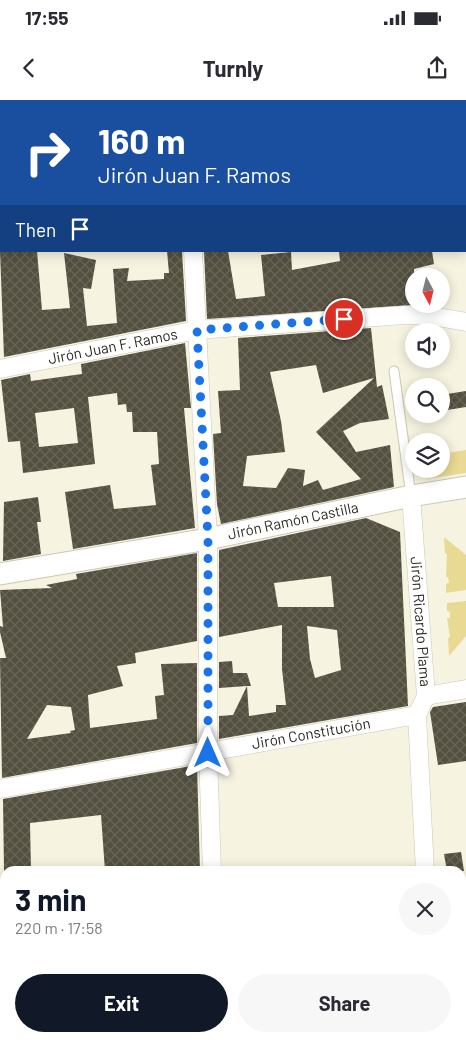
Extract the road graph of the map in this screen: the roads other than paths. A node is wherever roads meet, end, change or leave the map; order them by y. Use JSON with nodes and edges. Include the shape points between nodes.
{"nodes":[{"id":1,"x":193,"y":252,"type":"edge"},
{"id":2,"x":466,"y":322,"type":"edge"},
{"id":3,"x":197,"y":330,"type":"junction"},
{"id":4,"x":0,"y":369,"type":"edge"},
{"id":5,"x":394,"y":371,"type":"dead end"},
{"id":6,"x":466,"y":487,"type":"edge"},
{"id":7,"x":411,"y":496,"type":"junction"},
{"id":8,"x":208,"y":539,"type":"junction"},
{"id":9,"x":0,"y":574,"type":"edge"},
{"id":10,"x":466,"y":689,"type":"edge"},
{"id":11,"x":426,"y":696,"type":"junction"},
{"id":12,"x":417,"y":715,"type":"junction"},
{"id":13,"x":208,"y":753,"type":"junction"},
{"id":14,"x":0,"y":789,"type":"edge"},
{"id":15,"x":212,"y":866,"type":"edge"},
{"id":16,"x":424,"y":866,"type":"edge"}],
"edges":[{"from":1,"to":3,"type":"street"},
{"from":2,"to":3,"type":"street","name":"Jirón Juan F. Ramos","via":[[404,315]]},
{"from":3,"to":4,"type":"street","name":"Jirón Juan F. Ramos"},
{"from":3,"to":8,"type":"street"},
{"from":5,"to":7,"type":"lane","name":"Jirón Ricardo Plama"},
{"from":6,"to":7,"type":"street","name":"Jirón Ramón Castilla"},
{"from":7,"to":8,"type":"street","name":"Jirón Ramón Castilla"},
{"from":7,"to":11,"type":"street","name":"Jirón Ricardo Plama"},
{"from":8,"to":9,"type":"street","name":"Jirón Ramón Castilla"},
{"from":8,"to":13,"type":"street"},
{"from":10,"to":11,"type":"street"},
{"from":11,"to":12,"type":"street","name":"Jirón Ricardo Plama"},
{"from":12,"to":13,"type":"street","name":"Jirón Constitución"},
{"from":12,"to":16,"type":"street","name":"Jirón Ricardo Plama"},
{"from":13,"to":14,"type":"street","name":"Jirón Constitución"},
{"from":13,"to":15,"type":"street"}]}
